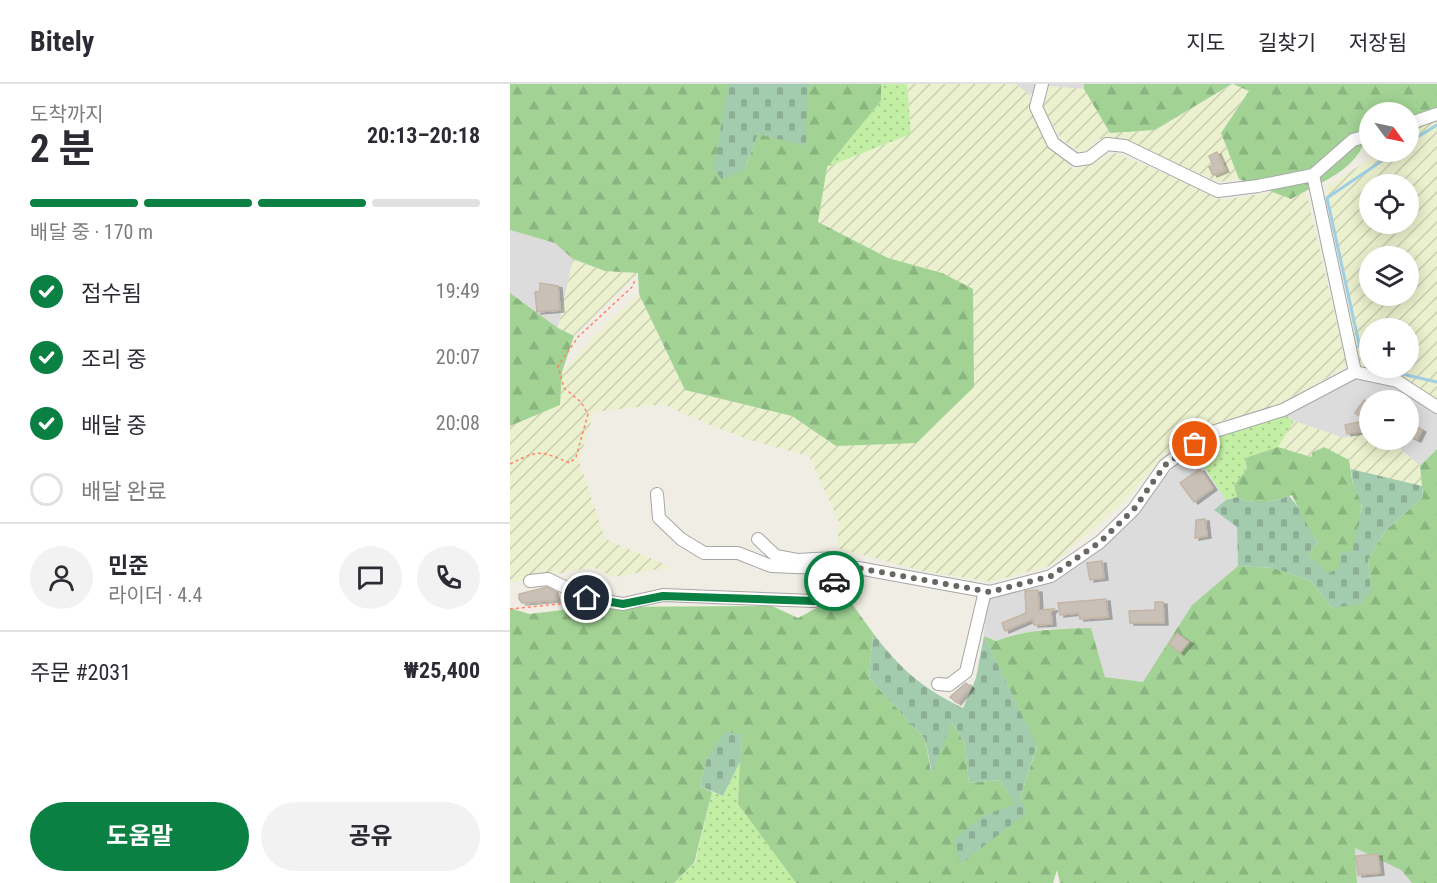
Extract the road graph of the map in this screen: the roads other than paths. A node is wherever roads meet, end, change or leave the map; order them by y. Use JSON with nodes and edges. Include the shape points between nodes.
{"nodes":[{"id":1,"x":1042,"y":84,"type":"edge"},
{"id":2,"x":1437,"y":114,"type":"edge"},
{"id":3,"x":1419,"y":120,"type":"edge"},
{"id":4,"x":1359,"y":138,"type":"edge"},
{"id":5,"x":1313,"y":175,"type":"junction"},
{"id":6,"x":1356,"y":372,"type":"junction"},
{"id":7,"x":1437,"y":407,"type":"edge"},
{"id":8,"x":657,"y":494,"type":"dead end"},
{"id":9,"x":758,"y":539,"type":"dead end"},
{"id":10,"x":844,"y":569,"type":"junction"},
{"id":11,"x":530,"y":581,"type":"dead end"},
{"id":12,"x":985,"y":591,"type":"junction"},
{"id":13,"x":938,"y":684,"type":"dead end"}],
"edges":[{"from":1,"to":5,"type":"street","via":[[1036,107],[1053,143],[1076,160],[1089,158],[1107,144],[1125,146],[1218,191]]},
{"from":2,"to":3,"type":"street"},
{"from":4,"to":5,"type":"street"},
{"from":5,"to":6,"type":"street"},
{"from":6,"to":7,"type":"street","via":[[1397,381]]},
{"from":6,"to":12,"type":"street","via":[[1283,410],[1209,433],[1165,465],[1134,509],[1100,542],[1051,576]]},
{"from":8,"to":10,"type":"street","via":[[659,518],[681,539],[704,553],[738,553],[771,566]]},
{"from":9,"to":10,"type":"street","via":[[776,556],[797,560],[835,558]]},
{"from":10,"to":11,"type":"street","via":[[824,595],[814,601],[663,596],[623,604],[587,598],[548,579]]},
{"from":10,"to":12,"type":"street","via":[[858,568]]},
{"from":12,"to":13,"type":"street","via":[[966,672],[949,685]]}]}
